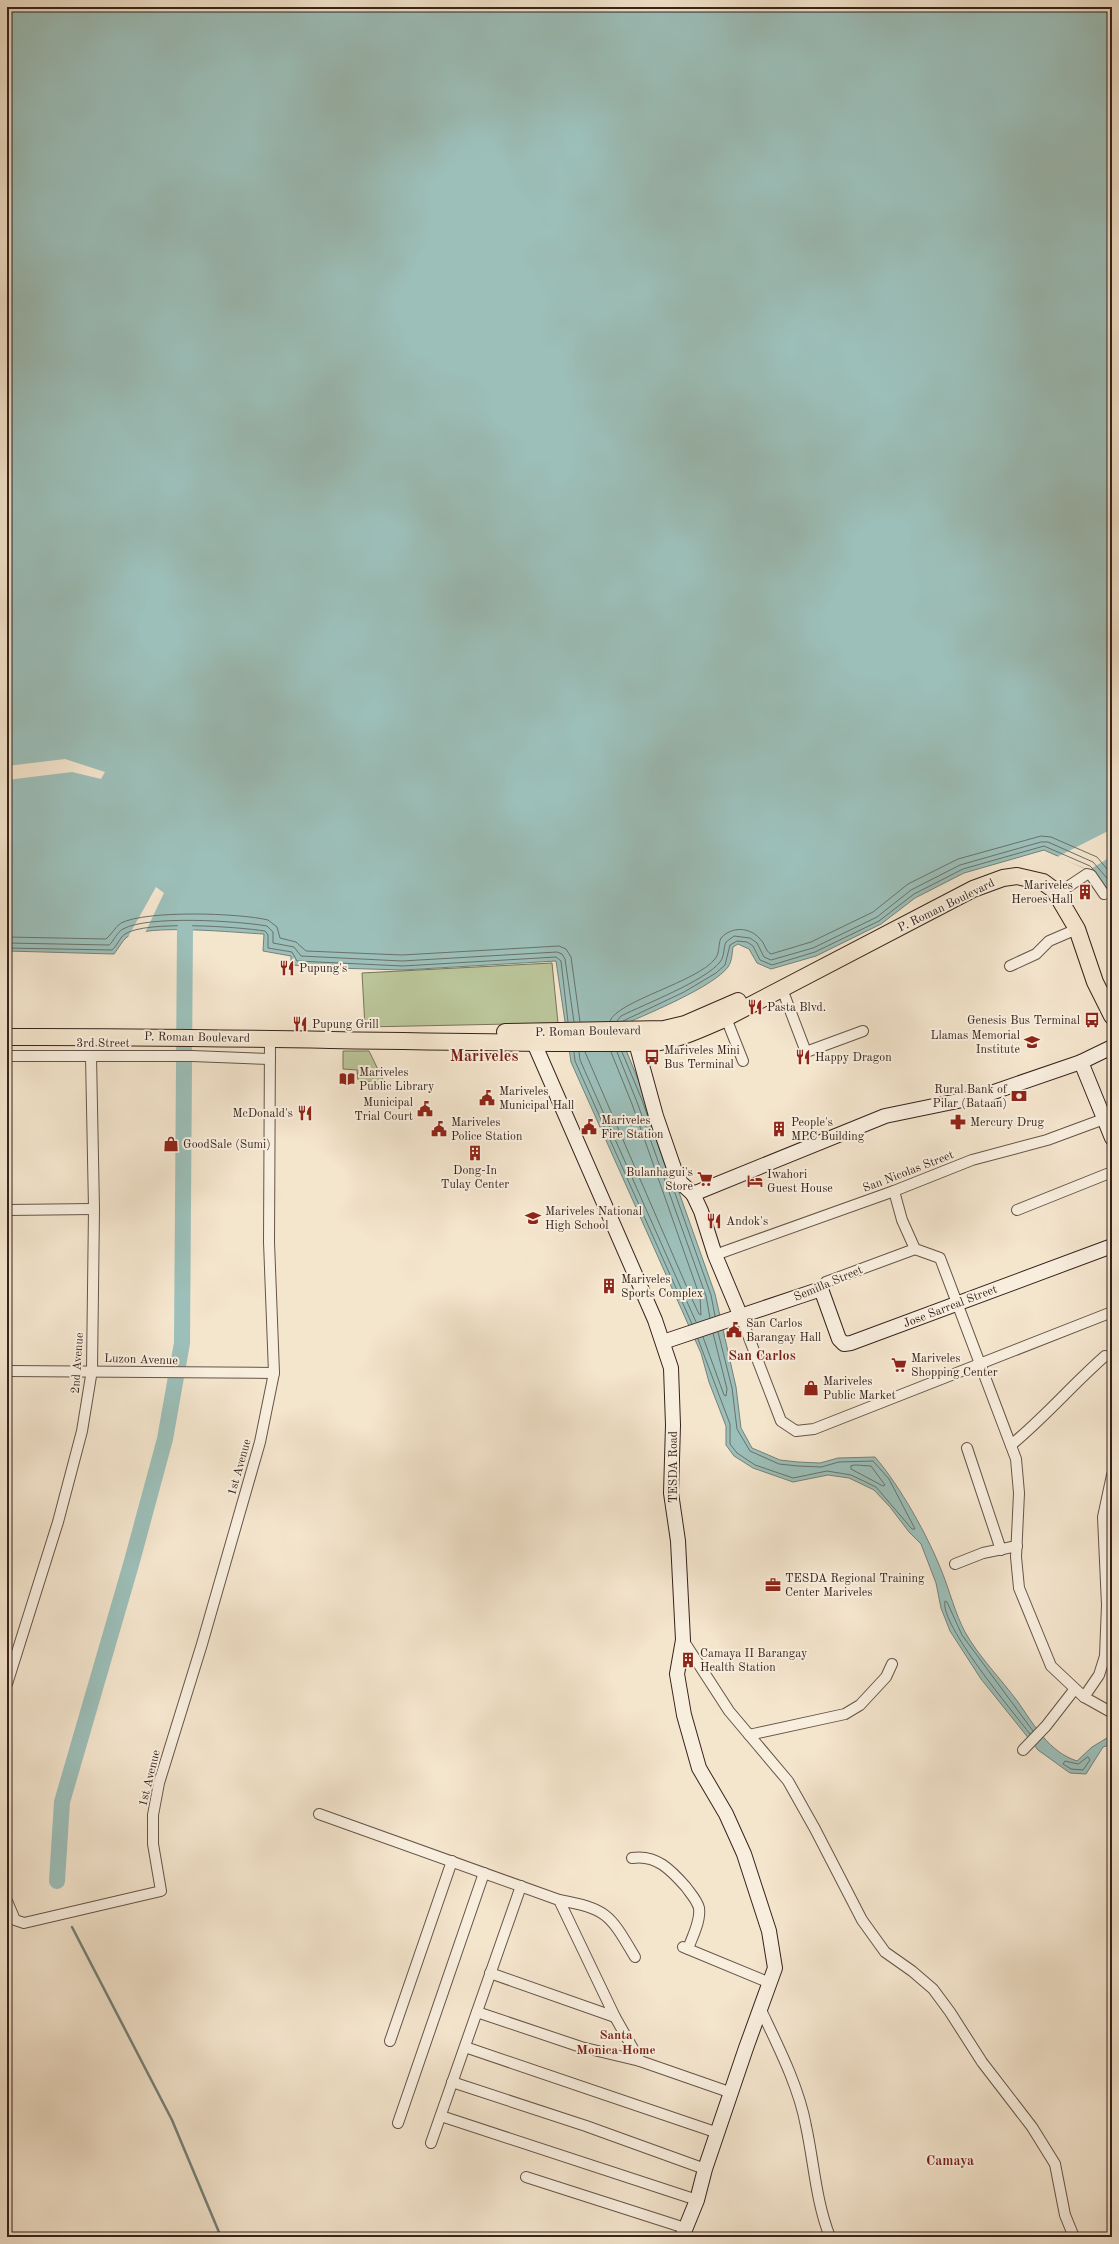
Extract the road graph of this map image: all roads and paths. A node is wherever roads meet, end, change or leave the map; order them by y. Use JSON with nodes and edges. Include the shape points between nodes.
{"nodes":[{"id":1,"x":1057,"y":894,"type":"junction"},
{"id":2,"x":1104,"y":894,"type":"dead end"},
{"id":3,"x":1077,"y":929,"type":"junction"},
{"id":4,"x":1010,"y":966,"type":"dead end"},
{"id":5,"x":782,"y":989,"type":"junction"},
{"id":6,"x":1112,"y":1016,"type":"edge"},
{"id":7,"x":726,"y":1018,"type":"junction"},
{"id":8,"x":863,"y":1031,"type":"dead end"},
{"id":9,"x":7,"y":1037,"type":"edge"},
{"id":10,"x":558,"y":1037,"type":"junction"},
{"id":11,"x":270,"y":1038,"type":"junction"},
{"id":12,"x":630,"y":1039,"type":"junction"},
{"id":13,"x":386,"y":1040,"type":"junction"},
{"id":14,"x":534,"y":1043,"type":"junction"},
{"id":15,"x":1112,"y":1047,"type":"edge"},
{"id":16,"x":7,"y":1056,"type":"edge"},
{"id":17,"x":91,"y":1056,"type":"junction"},
{"id":18,"x":270,"y":1059,"type":"junction"},
{"id":19,"x":743,"y":1061,"type":"dead end"},
{"id":20,"x":1081,"y":1062,"type":"junction"},
{"id":21,"x":1108,"y":1117,"type":"edge"},
{"id":22,"x":1112,"y":1138,"type":"edge"},
{"id":23,"x":1112,"y":1172,"type":"edge"},
{"id":24,"x":894,"y":1192,"type":"junction"},
{"id":25,"x":693,"y":1194,"type":"junction"},
{"id":26,"x":94,"y":1209,"type":"junction"},
{"id":27,"x":7,"y":1210,"type":"edge"},
{"id":28,"x":1017,"y":1210,"type":"dead end"},
{"id":29,"x":1112,"y":1246,"type":"edge"},
{"id":30,"x":915,"y":1249,"type":"junction"},
{"id":31,"x":715,"y":1255,"type":"junction"},
{"id":32,"x":821,"y":1289,"type":"junction"},
{"id":33,"x":958,"y":1303,"type":"junction"},
{"id":34,"x":1112,"y":1312,"type":"edge"},
{"id":35,"x":741,"y":1317,"type":"junction"},
{"id":36,"x":663,"y":1342,"type":"junction"},
{"id":37,"x":1105,"y":1356,"type":"dead end"},
{"id":38,"x":979,"y":1362,"type":"junction"},
{"id":39,"x":92,"y":1370,"type":"junction"},
{"id":40,"x":7,"y":1371,"type":"edge"},
{"id":41,"x":274,"y":1373,"type":"junction"},
{"id":42,"x":1011,"y":1445,"type":"junction"},
{"id":43,"x":967,"y":1448,"type":"dead end"},
{"id":44,"x":1112,"y":1475,"type":"edge"},
{"id":45,"x":1017,"y":1546,"type":"junction"},
{"id":46,"x":1001,"y":1550,"type":"junction"},
{"id":47,"x":955,"y":1564,"type":"dead end"},
{"id":48,"x":683,"y":1640,"type":"junction"},
{"id":49,"x":892,"y":1664,"type":"dead end"},
{"id":50,"x":7,"y":1684,"type":"edge"},
{"id":51,"x":1074,"y":1690,"type":"junction"},
{"id":52,"x":1084,"y":1697,"type":"junction"},
{"id":53,"x":1112,"y":1711,"type":"edge"},
{"id":54,"x":749,"y":1735,"type":"junction"},
{"id":55,"x":1025,"y":1748,"type":"dead end"},
{"id":56,"x":319,"y":1814,"type":"dead end"},
{"id":57,"x":632,"y":1858,"type":"dead end"},
{"id":58,"x":452,"y":1861,"type":"junction"},
{"id":59,"x":484,"y":1873,"type":"junction"},
{"id":60,"x":521,"y":1886,"type":"junction"},
{"id":61,"x":559,"y":1900,"type":"junction"},
{"id":62,"x":7,"y":1901,"type":"edge"},
{"id":63,"x":635,"y":1957,"type":"dead end"},
{"id":64,"x":490,"y":1973,"type":"junction"},
{"id":65,"x":770,"y":1982,"type":"junction"},
{"id":66,"x":761,"y":2010,"type":"junction"},
{"id":67,"x":477,"y":2012,"type":"junction"},
{"id":68,"x":615,"y":2017,"type":"junction"},
{"id":69,"x":390,"y":2042,"type":"dead end"},
{"id":70,"x":465,"y":2047,"type":"junction"},
{"id":71,"x":640,"y":2061,"type":"junction"},
{"id":72,"x":452,"y":2082,"type":"junction"},
{"id":73,"x":732,"y":2093,"type":"junction"},
{"id":74,"x":441,"y":2116,"type":"junction"},
{"id":75,"x":398,"y":2123,"type":"dead end"},
{"id":76,"x":718,"y":2133,"type":"junction"},
{"id":77,"x":431,"y":2143,"type":"dead end"},
{"id":78,"x":705,"y":2169,"type":"junction"},
{"id":79,"x":526,"y":2177,"type":"dead end"},
{"id":80,"x":697,"y":2200,"type":"junction"},
{"id":81,"x":684,"y":2232,"type":"edge"},
{"id":82,"x":830,"y":2237,"type":"edge"},
{"id":83,"x":1074,"y":2237,"type":"edge"}],
"edges":[{"from":1,"to":2,"type":"street","via":[[1088,874]]},
{"from":1,"to":3,"type":"main road","name":"P. Roman Boulevard"},
{"from":1,"to":5,"type":"main road","name":"P. Roman Boulevard","via":[[1043,882],[1032,878],[1003,878],[973,889]]},
{"from":3,"to":4,"type":"street","via":[[1049,941],[1036,954]]},
{"from":3,"to":6,"type":"main road","name":"P. Roman Boulevard","via":[[1095,982]]},
{"from":5,"to":7,"type":"main road","name":"P. Roman Boulevard"},
{"from":5,"to":8,"type":"street","via":[[806,1052]]},
{"from":5,"to":12,"type":"main road","name":"P. Roman Boulevard","via":[[762,990],[685,1024]]},
{"from":7,"to":12,"type":"main road","name":"P. Roman Boulevard","via":[[681,1037],[661,1042]]},
{"from":7,"to":19,"type":"street"},
{"from":9,"to":11,"type":"main road","name":"P. Roman Boulevard"},
{"from":10,"to":12,"type":"main road","name":"P. Roman Boulevard"},
{"from":10,"to":13,"type":"main road","name":"P. Roman Boulevard","via":[[436,1032]]},
{"from":10,"to":14,"type":"main road","name":"P. Roman Boulevard"},
{"from":11,"to":13,"type":"main road","name":"P. Roman Boulevard"},
{"from":11,"to":18,"type":"street","name":"1st Avenue"},
{"from":12,"to":25,"type":"street","via":[[675,1171],[681,1183]]},
{"from":13,"to":14,"type":"main road","name":"P. Roman Boulevard","via":[[435,1043]]},
{"from":14,"to":36,"type":"street","name":"TESDA Road"},
{"from":15,"to":20,"type":"street"},
{"from":16,"to":17,"type":"street","name":"3rd Street"},
{"from":17,"to":18,"type":"street","name":"3rd Street"},
{"from":17,"to":26,"type":"street","name":"2nd Avenue"},
{"from":18,"to":41,"type":"street","name":"1st Avenue","via":[[269,1242]]},
{"from":20,"to":21,"type":"street"},
{"from":20,"to":25,"type":"street","via":[[982,1096],[885,1116]]},
{"from":21,"to":22,"type":"street"},
{"from":21,"to":24,"type":"street","name":"San Nicolas Street","via":[[1047,1140],[972,1160]]},
{"from":23,"to":28,"type":"street"},
{"from":24,"to":30,"type":"street","via":[[902,1220]]},
{"from":24,"to":31,"type":"street","name":"San Nicolas Street"},
{"from":25,"to":31,"type":"street"},
{"from":26,"to":27,"type":"street"},
{"from":26,"to":39,"type":"street","name":"2nd Avenue"},
{"from":29,"to":33,"type":"street","name":"Jose Sarreal Street"},
{"from":30,"to":32,"type":"street","name":"Semilla Street","via":[[826,1282]]},
{"from":30,"to":33,"type":"street","via":[[940,1258]]},
{"from":31,"to":35,"type":"street"},
{"from":32,"to":33,"type":"street","name":"Jose Sarreal Street","via":[[839,1339],[844,1344]]},
{"from":32,"to":35,"type":"street","name":"Semilla Street"},
{"from":33,"to":38,"type":"street"},
{"from":34,"to":38,"type":"street"},
{"from":35,"to":36,"type":"street","name":"Semilla Street"},
{"from":35,"to":38,"type":"street","via":[[781,1422],[796,1432],[814,1429]]},
{"from":36,"to":48,"type":"street","name":"TESDA Road","via":[[671,1368],[671,1493],[678,1541]]},
{"from":37,"to":42,"type":"street","via":[[1081,1377],[1036,1425]]},
{"from":38,"to":42,"type":"street"},
{"from":39,"to":40,"type":"street","name":"Luzon Avenue"},
{"from":39,"to":41,"type":"street","name":"Luzon Avenue","via":[[175,1374]]},
{"from":39,"to":50,"type":"street","name":"2nd Avenue","via":[[82,1431],[66,1492]]},
{"from":41,"to":62,"type":"street","name":"1st Avenue","via":[[260,1442],[159,1783],[153,1844],[161,1891],[24,1923],[15,1920]]},
{"from":42,"to":45,"type":"street","via":[[1016,1459],[1019,1493]]},
{"from":43,"to":46,"type":"street"},
{"from":44,"to":52,"type":"street","via":[[1103,1517],[1105,1656],[1099,1675]]},
{"from":45,"to":46,"type":"street"},
{"from":45,"to":51,"type":"street","via":[[1019,1588],[1051,1666]]},
{"from":46,"to":47,"type":"street","via":[[983,1553]]},
{"from":48,"to":54,"type":"street","via":[[729,1711]]},
{"from":48,"to":65,"type":"street","name":"TESDA Road","via":[[677,1674],[684,1715],[699,1768],[726,1814],[744,1854],[769,1930],[775,1968]]},
{"from":49,"to":54,"type":"street","via":[[886,1677],[860,1705],[845,1714]]},
{"from":51,"to":52,"type":"street"},
{"from":51,"to":55,"type":"street"},
{"from":52,"to":53,"type":"street"},
{"from":54,"to":83,"type":"street","via":[[788,1781],[862,1920],[885,1952],[933,1989],[982,2062],[1032,2127],[1055,2164],[1065,2215]]},
{"from":56,"to":58,"type":"street"},
{"from":57,"to":65,"type":"street","via":[[643,1856],[657,1860],[667,1867],[693,1896],[699,1907],[698,1919],[685,1948]]},
{"from":58,"to":59,"type":"street"},
{"from":58,"to":69,"type":"street"},
{"from":59,"to":60,"type":"street"},
{"from":59,"to":75,"type":"street"},
{"from":60,"to":61,"type":"street"},
{"from":60,"to":64,"type":"street"},
{"from":61,"to":63,"type":"street","via":[[586,1905],[604,1913],[617,1926]]},
{"from":61,"to":68,"type":"street"},
{"from":64,"to":67,"type":"street"},
{"from":64,"to":68,"type":"street"},
{"from":65,"to":66,"type":"street","name":"TESDA Road"},
{"from":66,"to":73,"type":"street","name":"TESDA Road"},
{"from":66,"to":82,"type":"street","via":[[782,2055],[806,2125],[815,2180]]},
{"from":67,"to":70,"type":"street"},
{"from":67,"to":71,"type":"street","via":[[581,2047]]},
{"from":68,"to":71,"type":"street"},
{"from":70,"to":72,"type":"street"},
{"from":70,"to":76,"type":"street"},
{"from":71,"to":73,"type":"street"},
{"from":72,"to":74,"type":"street"},
{"from":72,"to":78,"type":"street"},
{"from":73,"to":76,"type":"street","name":"TESDA Road"},
{"from":74,"to":77,"type":"street"},
{"from":74,"to":80,"type":"street"},
{"from":76,"to":78,"type":"street","name":"TESDA Road"},
{"from":78,"to":80,"type":"street","name":"TESDA Road"},
{"from":79,"to":81,"type":"street"},
{"from":80,"to":81,"type":"street","name":"TESDA Road"}]}
